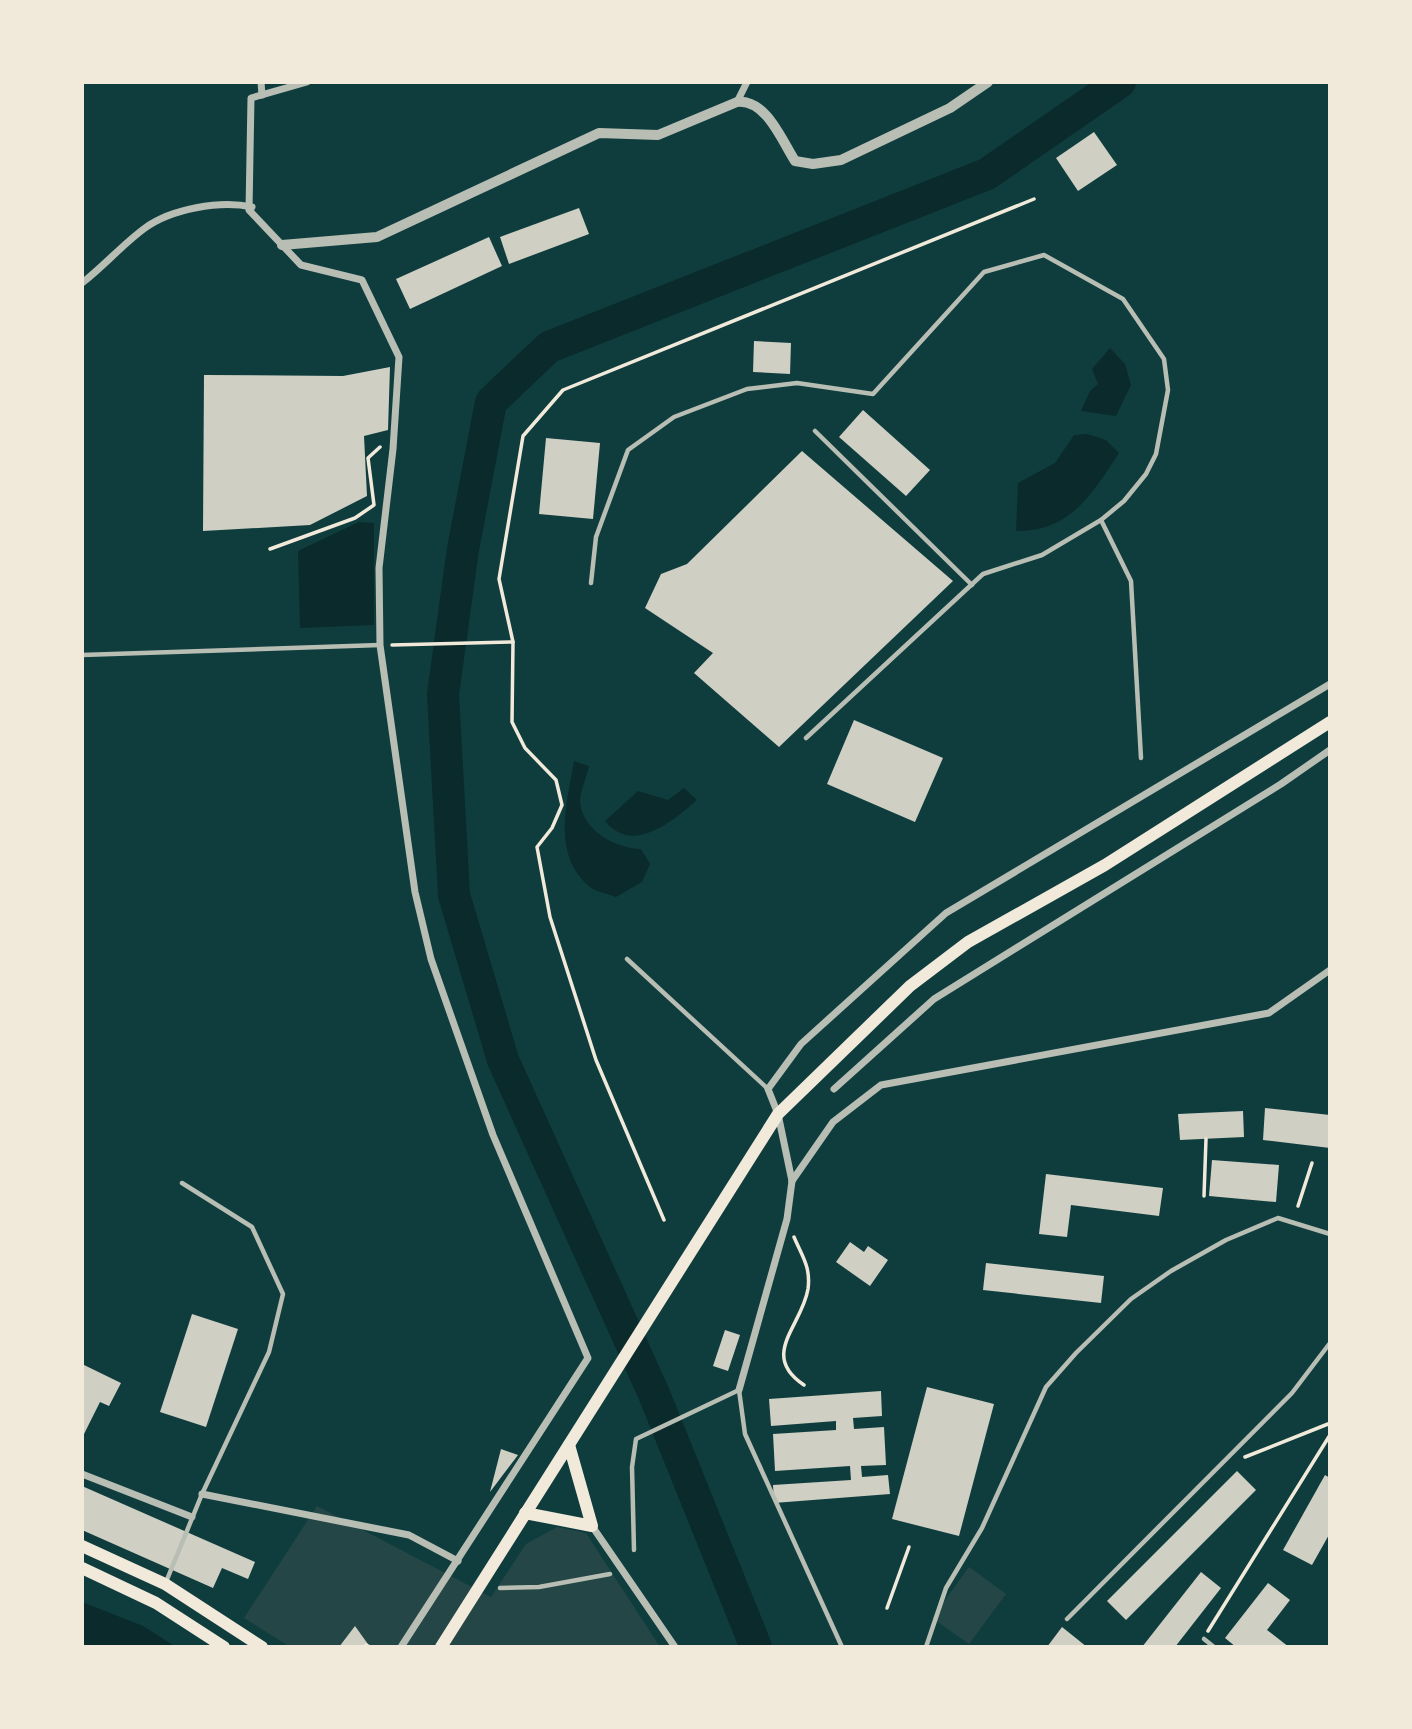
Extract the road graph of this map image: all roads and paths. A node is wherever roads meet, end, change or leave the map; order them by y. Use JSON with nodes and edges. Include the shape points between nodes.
{"nodes":[{"id":1,"x":261,"y":82,"type":"edge"},
{"id":2,"x":307,"y":82,"type":"edge"},
{"id":3,"x":747,"y":82,"type":"edge"},
{"id":4,"x":988,"y":82,"type":"edge"},
{"id":5,"x":262,"y":95,"type":"junction"},
{"id":6,"x":737,"y":102,"type":"junction"},
{"id":7,"x":1034,"y":199,"type":"dead end"},
{"id":8,"x":252,"y":208,"type":"dead end"},
{"id":9,"x":282,"y":245,"type":"junction"},
{"id":10,"x":82,"y":283,"type":"edge"},
{"id":11,"x":815,"y":431,"type":"dead end"},
{"id":12,"x":386,"y":442,"type":"dead end"},
{"id":13,"x":1101,"y":520,"type":"junction"},
{"id":14,"x":270,"y":549,"type":"dead end"},
{"id":15,"x":591,"y":583,"type":"dead end"},
{"id":16,"x":972,"y":585,"type":"junction"},
{"id":17,"x":513,"y":642,"type":"junction"},
{"id":18,"x":402,"y":644,"type":"dead end"},
{"id":19,"x":380,"y":645,"type":"junction"},
{"id":20,"x":82,"y":655,"type":"edge"},
{"id":21,"x":1330,"y":684,"type":"edge"},
{"id":22,"x":1330,"y":722,"type":"edge"},
{"id":23,"x":806,"y":738,"type":"dead end"},
{"id":24,"x":1330,"y":750,"type":"edge"},
{"id":25,"x":1141,"y":758,"type":"dead end"},
{"id":26,"x":627,"y":959,"type":"dead end"},
{"id":27,"x":1330,"y":970,"type":"edge"},
{"id":28,"x":768,"y":1089,"type":"junction"},
{"id":29,"x":834,"y":1089,"type":"dead end"},
{"id":30,"x":778,"y":1114,"type":"junction"},
{"id":31,"x":1206,"y":1139,"type":"dead end"},
{"id":32,"x":1312,"y":1163,"type":"dead end"},
{"id":33,"x":793,"y":1181,"type":"junction"},
{"id":34,"x":182,"y":1183,"type":"dead end"},
{"id":35,"x":1204,"y":1196,"type":"dead end"},
{"id":36,"x":1298,"y":1206,"type":"dead end"},
{"id":37,"x":787,"y":1219,"type":"junction"},
{"id":38,"x":664,"y":1220,"type":"dead end"},
{"id":39,"x":1330,"y":1234,"type":"edge"},
{"id":40,"x":1330,"y":1343,"type":"edge"},
{"id":41,"x":804,"y":1385,"type":"dead end"},
{"id":42,"x":739,"y":1390,"type":"junction"},
{"id":43,"x":1328,"y":1424,"type":"edge"},
{"id":44,"x":1330,"y":1435,"type":"edge"},
{"id":45,"x":569,"y":1445,"type":"junction"},
{"id":46,"x":1242,"y":1458,"type":"dead end"},
{"id":47,"x":82,"y":1475,"type":"edge"},
{"id":48,"x":202,"y":1494,"type":"junction"},
{"id":49,"x":526,"y":1513,"type":"junction"},
{"id":50,"x":192,"y":1517,"type":"junction"},
{"id":51,"x":592,"y":1526,"type":"junction"},
{"id":52,"x":82,"y":1546,"type":"edge"},
{"id":53,"x":909,"y":1547,"type":"dead end"},
{"id":54,"x":634,"y":1550,"type":"dead end"},
{"id":55,"x":459,"y":1563,"type":"junction"},
{"id":56,"x":82,"y":1568,"type":"edge"},
{"id":57,"x":610,"y":1574,"type":"dead end"},
{"id":58,"x":165,"y":1584,"type":"junction"},
{"id":59,"x":500,"y":1588,"type":"dead end"},
{"id":60,"x":887,"y":1608,"type":"dead end"},
{"id":61,"x":1067,"y":1619,"type":"dead end"},
{"id":62,"x":1204,"y":1639,"type":"joint"},
{"id":63,"x":224,"y":1647,"type":"edge"},
{"id":64,"x":262,"y":1647,"type":"edge"},
{"id":65,"x":401,"y":1647,"type":"edge"},
{"id":66,"x":442,"y":1647,"type":"edge"},
{"id":67,"x":675,"y":1647,"type":"edge"},
{"id":68,"x":842,"y":1647,"type":"edge"},
{"id":69,"x":926,"y":1647,"type":"edge"},
{"id":70,"x":1214,"y":1647,"type":"edge"}],
"edges":[{"from":1,"to":5,"type":"street"},
{"from":2,"to":5,"type":"street"},
{"from":3,"to":6,"type":"street"},
{"from":4,"to":6,"type":"street","via":[[950,108],[841,160],[813,164],[795,161],[760,107],[749,101]]},
{"from":5,"to":9,"type":"street","via":[[251,98],[249,210]]},
{"from":6,"to":9,"type":"street","via":[[658,135],[599,133],[377,237]]},
{"from":7,"to":17,"type":"path","via":[[563,390],[523,436],[499,579]]},
{"from":8,"to":10,"type":"street","via":[[216,206],[172,215],[146,228]]},
{"from":9,"to":19,"type":"street","via":[[301,265],[362,281],[399,357],[379,568]]},
{"from":11,"to":16,"type":"lane"},
{"from":12,"to":14,"type":"path","via":[[368,458],[374,505],[355,518]]},
{"from":13,"to":15,"type":"lane","via":[[1124,501],[1156,454],[1168,390],[1164,359],[1123,299],[1044,255],[984,272],[873,394],[797,383],[747,389],[674,417],[628,450],[596,537]]},
{"from":13,"to":16,"type":"lane","via":[[1042,555],[983,574]]},
{"from":13,"to":25,"type":"lane","via":[[1131,581]]},
{"from":16,"to":23,"type":"lane"},
{"from":17,"to":18,"type":"path"},
{"from":17,"to":38,"type":"path","via":[[512,722],[526,748],[555,780],[562,805],[537,847],[550,917],[596,1060]]},
{"from":19,"to":20,"type":"lane"},
{"from":19,"to":55,"type":"street","via":[[415,892],[431,959],[493,1135],[588,1358]]},
{"from":21,"to":28,"type":"street","via":[[946,913],[801,1044]]},
{"from":22,"to":30,"type":"main road","via":[[1105,865],[968,942],[910,986]]},
{"from":24,"to":29,"type":"street","via":[[934,999]]},
{"from":26,"to":28,"type":"lane"},
{"from":27,"to":33,"type":"street","via":[[1269,1013],[881,1085],[833,1122]]},
{"from":28,"to":30,"type":"street"},
{"from":30,"to":33,"type":"street"},
{"from":30,"to":45,"type":"main road"},
{"from":31,"to":35,"type":"path"},
{"from":32,"to":36,"type":"path"},
{"from":33,"to":37,"type":"street"},
{"from":34,"to":48,"type":"lane","via":[[253,1227],[283,1294],[269,1352]]},
{"from":37,"to":41,"type":"path","via":[[808,1263],[808,1289],[803,1309],[784,1342],[783,1356],[790,1376]]},
{"from":37,"to":42,"type":"street"},
{"from":39,"to":69,"type":"lane","via":[[1278,1218],[1226,1240],[1131,1299],[1076,1353],[1046,1387],[982,1528],[946,1588]]},
{"from":40,"to":61,"type":"lane","via":[[1292,1393]]},
{"from":42,"to":54,"type":"lane","via":[[636,1439]]},
{"from":42,"to":68,"type":"lane","via":[[745,1434]]},
{"from":43,"to":46,"type":"path"},
{"from":44,"to":62,"type":"path"},
{"from":45,"to":49,"type":"main road"},
{"from":45,"to":51,"type":"main road"},
{"from":47,"to":50,"type":"street"},
{"from":48,"to":50,"type":"lane"},
{"from":48,"to":55,"type":"street","via":[[409,1535]]},
{"from":49,"to":51,"type":"main road"},
{"from":49,"to":66,"type":"main road"},
{"from":50,"to":58,"type":"lane"},
{"from":51,"to":67,"type":"street"},
{"from":52,"to":58,"type":"main road"},
{"from":53,"to":60,"type":"path"},
{"from":55,"to":65,"type":"street"},
{"from":56,"to":63,"type":"main road","via":[[156,1603]]},
{"from":57,"to":59,"type":"lane","via":[[539,1587]]},
{"from":58,"to":64,"type":"main road"},
{"from":62,"to":70,"type":"lane"}]}
